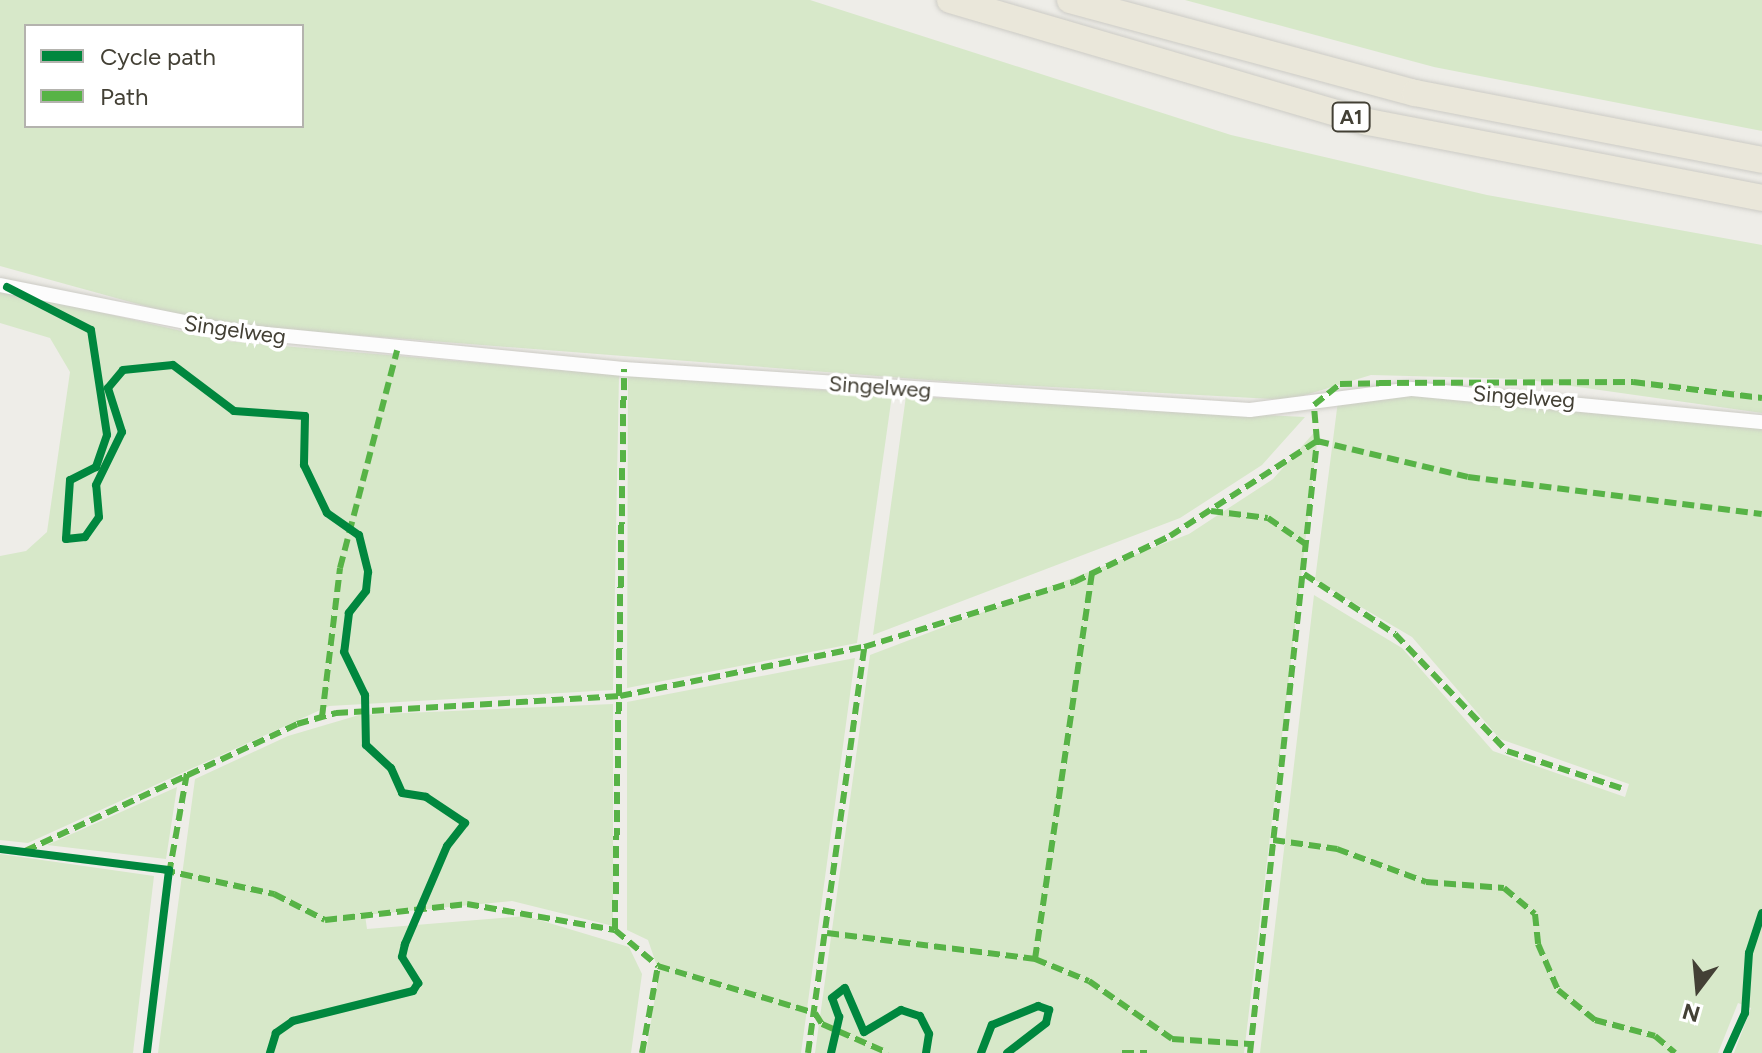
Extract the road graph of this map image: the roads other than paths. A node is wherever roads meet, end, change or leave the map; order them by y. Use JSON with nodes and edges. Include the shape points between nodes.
{"nodes":[{"id":1,"x":950,"y":0,"type":"edge"},
{"id":2,"x":1070,"y":0,"type":"edge"},
{"id":3,"x":1762,"y":160,"type":"edge"},
{"id":4,"x":1762,"y":198,"type":"edge"},
{"id":5,"x":0,"y":285,"type":"edge"},
{"id":6,"x":1762,"y":422,"type":"edge"}],
"edges":[{"from":1,"to":4,"type":"highway","number":"A1","via":[[1368,122]]},
{"from":2,"to":3,"type":"highway","number":"A1","via":[[1415,93]]},
{"from":5,"to":6,"type":"street","name":"Singelweg","via":[[225,330],[639,370],[1250,410],[1289,410],[1400,389]]}]}
